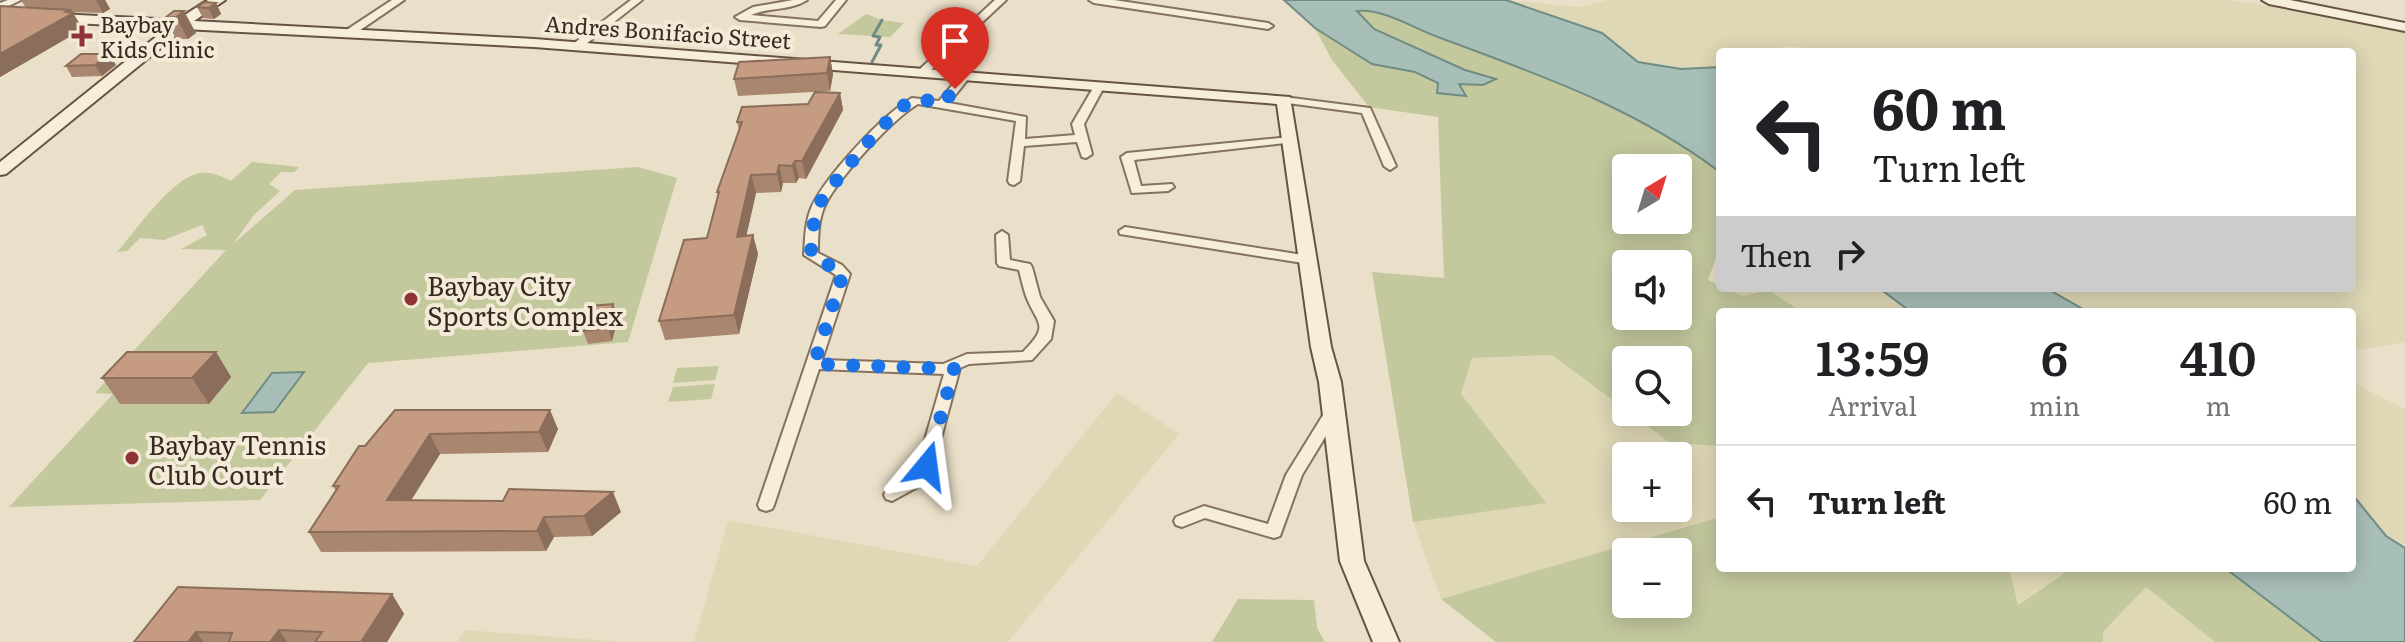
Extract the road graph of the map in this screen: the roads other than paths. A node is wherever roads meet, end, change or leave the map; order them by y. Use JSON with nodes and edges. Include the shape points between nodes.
{"nodes":[{"id":1,"x":16,"y":0,"type":"edge"},
{"id":2,"x":218,"y":0,"type":"edge"},
{"id":3,"x":399,"y":0,"type":"edge"},
{"id":4,"x":637,"y":0,"type":"edge"},
{"id":5,"x":802,"y":0,"type":"edge"},
{"id":6,"x":841,"y":0,"type":"edge"},
{"id":7,"x":1001,"y":0,"type":"edge"},
{"id":8,"x":1094,"y":0,"type":"edge"},
{"id":9,"x":2269,"y":0,"type":"edge"},
{"id":10,"x":1146,"y":3,"type":"edge"},
{"id":11,"x":0,"y":7,"type":"edge"},
{"id":12,"x":0,"y":15,"type":"edge"},
{"id":13,"x":182,"y":23,"type":"junction"},
{"id":14,"x":1268,"y":26,"type":"dead end"},
{"id":15,"x":2405,"y":27,"type":"edge"},
{"id":16,"x":349,"y":33,"type":"junction"},
{"id":17,"x":577,"y":46,"type":"junction"},
{"id":18,"x":924,"y":71,"type":"junction"},
{"id":19,"x":967,"y":74,"type":"junction"},
{"id":20,"x":1100,"y":85,"type":"junction"},
{"id":21,"x":1284,"y":100,"type":"junction"},
{"id":22,"x":942,"y":104,"type":"junction"},
{"id":23,"x":1080,"y":138,"type":"junction"},
{"id":24,"x":1290,"y":140,"type":"junction"},
{"id":25,"x":1018,"y":143,"type":"junction"},
{"id":26,"x":1086,"y":154,"type":"dead end"},
{"id":27,"x":1390,"y":166,"type":"dead end"},
{"id":28,"x":0,"y":170,"type":"edge"},
{"id":29,"x":1014,"y":181,"type":"dead end"},
{"id":30,"x":1168,"y":187,"type":"dead end"},
{"id":31,"x":1125,"y":231,"type":"dead end"},
{"id":32,"x":1002,"y":235,"type":"dead end"},
{"id":33,"x":1309,"y":260,"type":"junction"},
{"id":34,"x":814,"y":364,"type":"junction"},
{"id":35,"x":953,"y":368,"type":"junction"},
{"id":36,"x":1333,"y":411,"type":"junction"},
{"id":37,"x":892,"y":495,"type":"dead end"},
{"id":38,"x":766,"y":505,"type":"dead end"},
{"id":39,"x":1182,"y":521,"type":"dead end"},
{"id":40,"x":1386,"y":642,"type":"edge"}],
"edges":[{"from":1,"to":11,"type":"street"},
{"from":2,"to":13,"type":"street"},
{"from":3,"to":16,"type":"street"},
{"from":4,"to":17,"type":"street"},
{"from":5,"to":6,"type":"street","via":[[761,5],[740,17],[821,24]]},
{"from":7,"to":18,"type":"street"},
{"from":8,"to":10,"type":"street"},
{"from":9,"to":15,"type":"street"},
{"from":10,"to":14,"type":"street"},
{"from":12,"to":13,"type":"street","name":"Andres Bonifacio Street"},
{"from":13,"to":16,"type":"street","name":"Andres Bonifacio Street"},
{"from":13,"to":28,"type":"street"},
{"from":16,"to":17,"type":"street","name":"Andres Bonifacio Street"},
{"from":17,"to":18,"type":"street","name":"Andres Bonifacio Street"},
{"from":18,"to":19,"type":"street","name":"Andres Bonifacio Street"},
{"from":19,"to":20,"type":"street","name":"Andres Bonifacio Street"},
{"from":19,"to":22,"type":"street"},
{"from":20,"to":21,"type":"street","name":"Andres Bonifacio Street"},
{"from":20,"to":23,"type":"street","via":[[1078,124]]},
{"from":21,"to":24,"type":"street"},
{"from":21,"to":27,"type":"street","name":"Andres Bonifacio Street","via":[[1366,110]]},
{"from":22,"to":25,"type":"street","via":[[1021,119]]},
{"from":22,"to":34,"type":"street","via":[[908,102],[818,205],[811,255],[843,274]]},
{"from":23,"to":25,"type":"street"},
{"from":23,"to":26,"type":"street"},
{"from":24,"to":30,"type":"street","via":[[1128,155],[1136,190]]},
{"from":24,"to":33,"type":"street"},
{"from":25,"to":29,"type":"street"},
{"from":31,"to":33,"type":"street"},
{"from":32,"to":35,"type":"street","via":[[1004,263],[1025,267],[1047,321],[1046,333],[1025,358],[967,359]]},
{"from":33,"to":36,"type":"street"},
{"from":34,"to":35,"type":"street"},
{"from":34,"to":38,"type":"street"},
{"from":35,"to":37,"type":"street","via":[[925,468]]},
{"from":36,"to":39,"type":"street","via":[[1294,475],[1274,532],[1204,512]]},
{"from":36,"to":40,"type":"street","via":[[1352,561]]}]}
